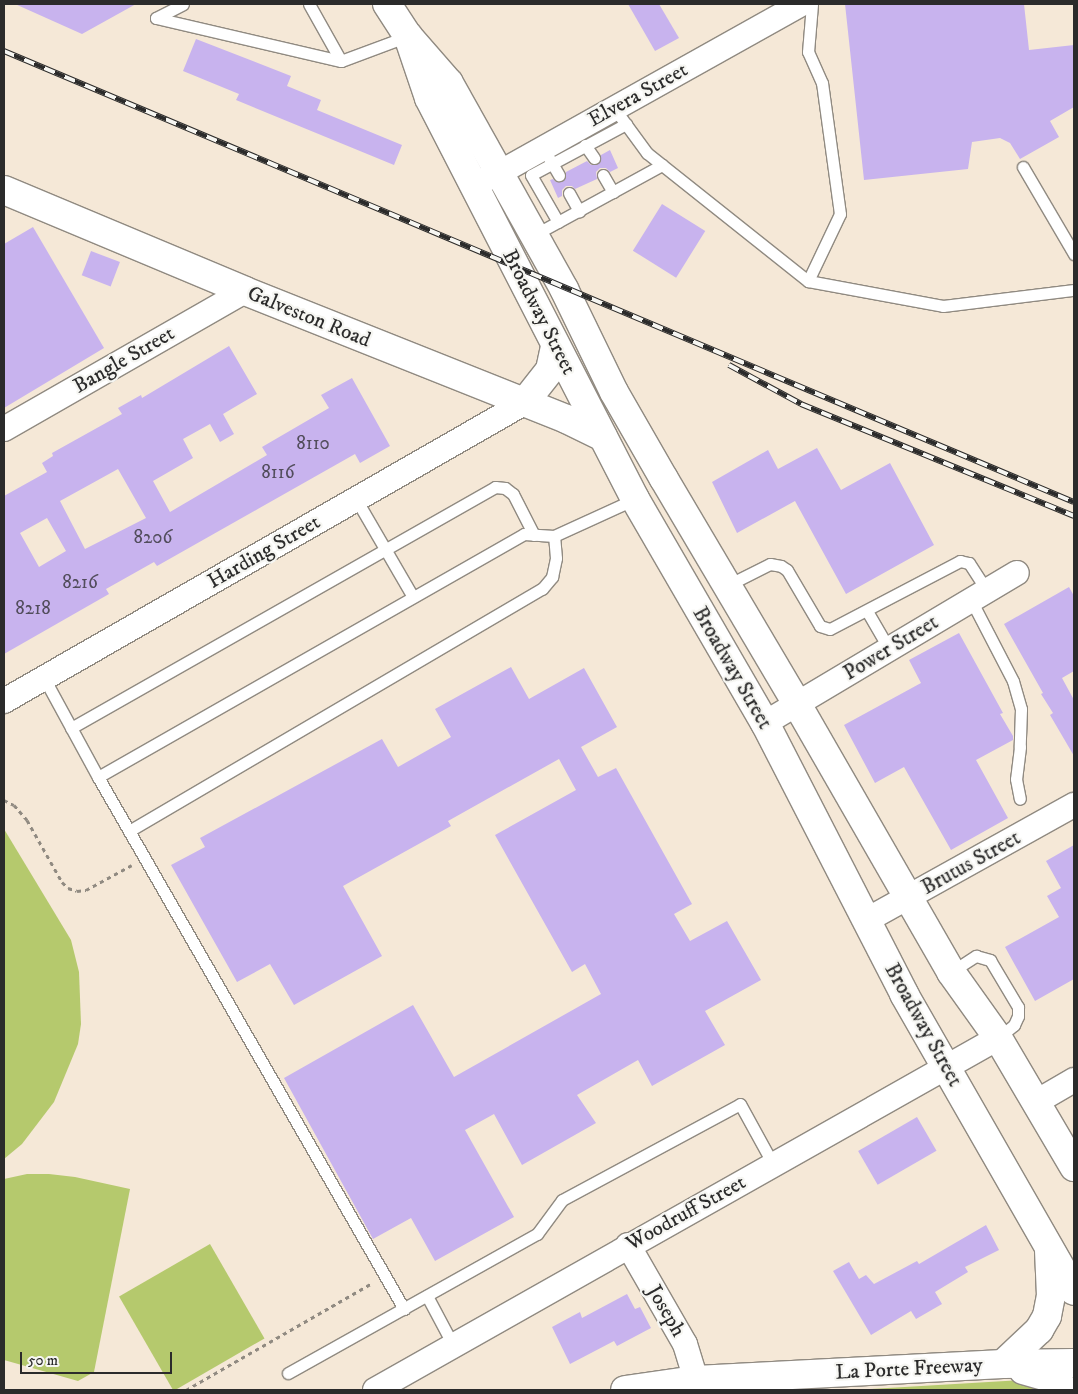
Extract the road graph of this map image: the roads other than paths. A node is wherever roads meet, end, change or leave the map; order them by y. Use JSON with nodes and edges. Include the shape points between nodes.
{"nodes":[{"id":1,"x":183,"y":4,"type":"edge"},
{"id":2,"x":309,"y":4,"type":"edge"},
{"id":3,"x":387,"y":4,"type":"edge"},
{"id":4,"x":801,"y":4,"type":"edge"},
{"id":5,"x":812,"y":4,"type":"edge"},
{"id":6,"x":408,"y":36,"type":"junction"},
{"id":7,"x":341,"y":61,"type":"junction"},
{"id":8,"x":620,"y":116,"type":"junction"},
{"id":9,"x":586,"y":146,"type":"junction"},
{"id":10,"x":548,"y":156,"type":"junction"},
{"id":11,"x":594,"y":158,"type":"dead end"},
{"id":12,"x":662,"y":165,"type":"junction"},
{"id":13,"x":1023,"y":168,"type":"dead end"},
{"id":14,"x":498,"y":173,"type":"junction"},
{"id":15,"x":559,"y":175,"type":"dead end"},
{"id":16,"x":603,"y":176,"type":"dead end"},
{"id":17,"x":474,"y":185,"type":"junction"},
{"id":18,"x":4,"y":190,"type":"edge"},
{"id":19,"x":613,"y":192,"type":"junction"},
{"id":20,"x":569,"y":193,"type":"dead end"},
{"id":21,"x":579,"y":211,"type":"junction"},
{"id":22,"x":558,"y":222,"type":"junction"},
{"id":23,"x":534,"y":236,"type":"junction"},
{"id":24,"x":1074,"y":254,"type":"edge"},
{"id":25,"x":808,"y":281,"type":"junction"},
{"id":26,"x":1074,"y":290,"type":"edge"},
{"id":27,"x":245,"y":291,"type":"junction"},
{"id":28,"x":555,"y":346,"type":"junction"},
{"id":29,"x":614,"y":392,"type":"junction"},
{"id":30,"x":524,"y":403,"type":"junction"},
{"id":31,"x":576,"y":413,"type":"junction"},
{"id":32,"x":4,"y":430,"type":"edge"},
{"id":33,"x":356,"y":499,"type":"junction"},
{"id":34,"x":636,"y":499,"type":"junction"},
{"id":35,"x":534,"y":534,"type":"junction"},
{"id":36,"x":554,"y":536,"type":"junction"},
{"id":37,"x":385,"y":549,"type":"junction"},
{"id":38,"x":1017,"y":573,"type":"dead end"},
{"id":39,"x":728,"y":585,"type":"junction"},
{"id":40,"x":979,"y":595,"type":"junction"},
{"id":41,"x":413,"y":597,"type":"junction"},
{"id":42,"x":867,"y":611,"type":"junction"},
{"id":43,"x":889,"y":649,"type":"junction"},
{"id":44,"x":44,"y":678,"type":"junction"},
{"id":45,"x":4,"y":701,"type":"edge"},
{"id":46,"x":797,"y":704,"type":"junction"},
{"id":47,"x":765,"y":723,"type":"junction"},
{"id":48,"x":71,"y":728,"type":"junction"},
{"id":49,"x":98,"y":777,"type":"junction"},
{"id":50,"x":1020,"y":799,"type":"dead end"},
{"id":51,"x":1074,"y":805,"type":"edge"},
{"id":52,"x":129,"y":831,"type":"junction"},
{"id":53,"x":908,"y":897,"type":"junction"},
{"id":54,"x":867,"y":920,"type":"junction"},
{"id":55,"x":951,"y":972,"type":"junction"},
{"id":56,"x":998,"y":1038,"type":"junction"},
{"id":57,"x":944,"y":1067,"type":"junction"},
{"id":58,"x":1074,"y":1080,"type":"edge"},
{"id":59,"x":1036,"y":1102,"type":"junction"},
{"id":60,"x":773,"y":1164,"type":"junction"},
{"id":61,"x":1074,"y":1167,"type":"edge"},
{"id":62,"x":628,"y":1245,"type":"junction"},
{"id":63,"x":1049,"y":1247,"type":"junction"},
{"id":64,"x":1074,"y":1291,"type":"edge"},
{"id":65,"x":427,"y":1296,"type":"junction"},
{"id":66,"x":404,"y":1309,"type":"junction"},
{"id":67,"x":453,"y":1345,"type":"junction"},
{"id":68,"x":1074,"y":1363,"type":"edge"},
{"id":69,"x":1003,"y":1364,"type":"junction"},
{"id":70,"x":288,"y":1373,"type":"dead end"},
{"id":71,"x":696,"y":1380,"type":"junction"},
{"id":72,"x":375,"y":1390,"type":"edge"},
{"id":73,"x":625,"y":1390,"type":"edge"},
{"id":74,"x":1066,"y":1390,"type":"edge"}],
"edges":[{"from":1,"to":7,"type":"lane","via":[[156,18]]},
{"from":2,"to":7,"type":"lane"},
{"from":3,"to":6,"type":"main road","name":"Broadway Street"},
{"from":4,"to":8,"type":"street","name":"Elvera Street"},
{"from":5,"to":25,"type":"lane","via":[[808,52],[822,83],[840,214]]},
{"from":6,"to":7,"type":"lane"},
{"from":6,"to":14,"type":"main road","name":"Broadway Street","via":[[449,83]]},
{"from":6,"to":17,"type":"main road","name":"Broadway Street","via":[[429,98]]},
{"from":8,"to":9,"type":"lane"},
{"from":8,"to":10,"type":"street","name":"Elvera Street"},
{"from":8,"to":12,"type":"lane","via":[[647,153]]},
{"from":9,"to":10,"type":"lane"},
{"from":9,"to":11,"type":"lane"},
{"from":10,"to":14,"type":"street","name":"Elvera Street"},
{"from":10,"to":15,"type":"lane"},
{"from":10,"to":22,"type":"lane","via":[[531,174]]},
{"from":12,"to":19,"type":"lane"},
{"from":12,"to":25,"type":"lane"},
{"from":13,"to":24,"type":"lane"},
{"from":14,"to":17,"type":"street","name":"Elvera Street"},
{"from":14,"to":23,"type":"main road","name":"Broadway Street"},
{"from":16,"to":19,"type":"lane"},
{"from":17,"to":28,"type":"main road","name":"Broadway Street"},
{"from":18,"to":27,"type":"main road","name":"Galveston Road"},
{"from":19,"to":21,"type":"lane"},
{"from":20,"to":21,"type":"lane"},
{"from":21,"to":22,"type":"lane"},
{"from":22,"to":23,"type":"lane"},
{"from":23,"to":29,"type":"main road","name":"Broadway Street","via":[[564,289]]},
{"from":25,"to":26,"type":"lane","via":[[943,306]]},
{"from":27,"to":30,"type":"main road","name":"Galveston Road"},
{"from":27,"to":32,"type":"street","name":"Bangle Street"},
{"from":28,"to":30,"type":"main road","via":[[550,370]]},
{"from":28,"to":31,"type":"main road","name":"Broadway Street"},
{"from":29,"to":31,"type":"main road"},
{"from":29,"to":39,"type":"main road","name":"Broadway Street"},
{"from":30,"to":31,"type":"main road","name":"Galveston Road"},
{"from":30,"to":33,"type":"street","name":"Harding Street"},
{"from":31,"to":34,"type":"main road","name":"Broadway Street","via":[[603,437]]},
{"from":33,"to":37,"type":"lane"},
{"from":33,"to":44,"type":"street","name":"Harding Street"},
{"from":34,"to":36,"type":"lane"},
{"from":34,"to":47,"type":"main road","name":"Broadway Street"},
{"from":35,"to":36,"type":"lane"},
{"from":35,"to":37,"type":"lane","via":[[513,494],[495,487]]},
{"from":35,"to":41,"type":"lane","via":[[524,534]]},
{"from":36,"to":52,"type":"lane","via":[[556,558],[552,577],[542,589]]},
{"from":37,"to":41,"type":"lane"},
{"from":37,"to":48,"type":"lane"},
{"from":38,"to":40,"type":"street","name":"Power Street"},
{"from":39,"to":42,"type":"lane","via":[[775,564],[787,570],[820,626],[836,628]]},
{"from":39,"to":46,"type":"main road","name":"Broadway Street"},
{"from":40,"to":42,"type":"lane","via":[[969,563],[964,561]]},
{"from":40,"to":43,"type":"street","name":"Power Street"},
{"from":40,"to":50,"type":"lane","via":[[1021,709],[1016,779]]},
{"from":41,"to":49,"type":"lane"},
{"from":42,"to":43,"type":"lane"},
{"from":43,"to":46,"type":"street","name":"Power Street"},
{"from":44,"to":45,"type":"street","name":"Harding Street"},
{"from":44,"to":48,"type":"lane"},
{"from":46,"to":47,"type":"street","name":"Power Street"},
{"from":46,"to":53,"type":"main road","name":"Broadway Street"},
{"from":47,"to":54,"type":"main road","name":"Broadway Street"},
{"from":48,"to":49,"type":"lane"},
{"from":49,"to":52,"type":"lane"},
{"from":51,"to":53,"type":"street","name":"Brutus Street"},
{"from":52,"to":66,"type":"lane"},
{"from":53,"to":54,"type":"street","name":"Brutus Street"},
{"from":53,"to":55,"type":"main road","name":"Broadway Street"},
{"from":54,"to":57,"type":"main road","name":"Broadway Street"},
{"from":55,"to":56,"type":"main road","name":"Broadway Street"},
{"from":55,"to":56,"type":"lane","via":[[976,956],[990,960],[1018,1007],[1014,1024]]},
{"from":56,"to":57,"type":"street","name":"Woodruff Street"},
{"from":56,"to":59,"type":"main road","name":"Broadway Street"},
{"from":57,"to":60,"type":"street","name":"Woodruff Street"},
{"from":57,"to":63,"type":"main road","name":"Broadway Street"},
{"from":58,"to":59,"type":"street"},
{"from":59,"to":61,"type":"main road","name":"Broadway Street"},
{"from":60,"to":62,"type":"street","name":"Woodruff Street"},
{"from":60,"to":65,"type":"lane","via":[[740,1104],[562,1200],[537,1234]]},
{"from":62,"to":67,"type":"street","name":"Woodruff Street"},
{"from":62,"to":71,"type":"street","name":"Joseph","via":[[685,1344]]},
{"from":63,"to":64,"type":"main road","name":"Broadway Street"},
{"from":63,"to":69,"type":"main road","via":[[1051,1296],[1046,1316],[1039,1330]]},
{"from":65,"to":66,"type":"lane"},
{"from":65,"to":67,"type":"lane"},
{"from":66,"to":70,"type":"lane"},
{"from":67,"to":72,"type":"street","name":"Woodruff Street"},
{"from":68,"to":69,"type":"main road","name":"La Porte Freeway"},
{"from":69,"to":71,"type":"main road","name":"La Porte Freeway"},
{"from":69,"to":74,"type":"main road","via":[[1054,1379]]},
{"from":71,"to":73,"type":"main road","name":"La Porte Freeway"}]}
